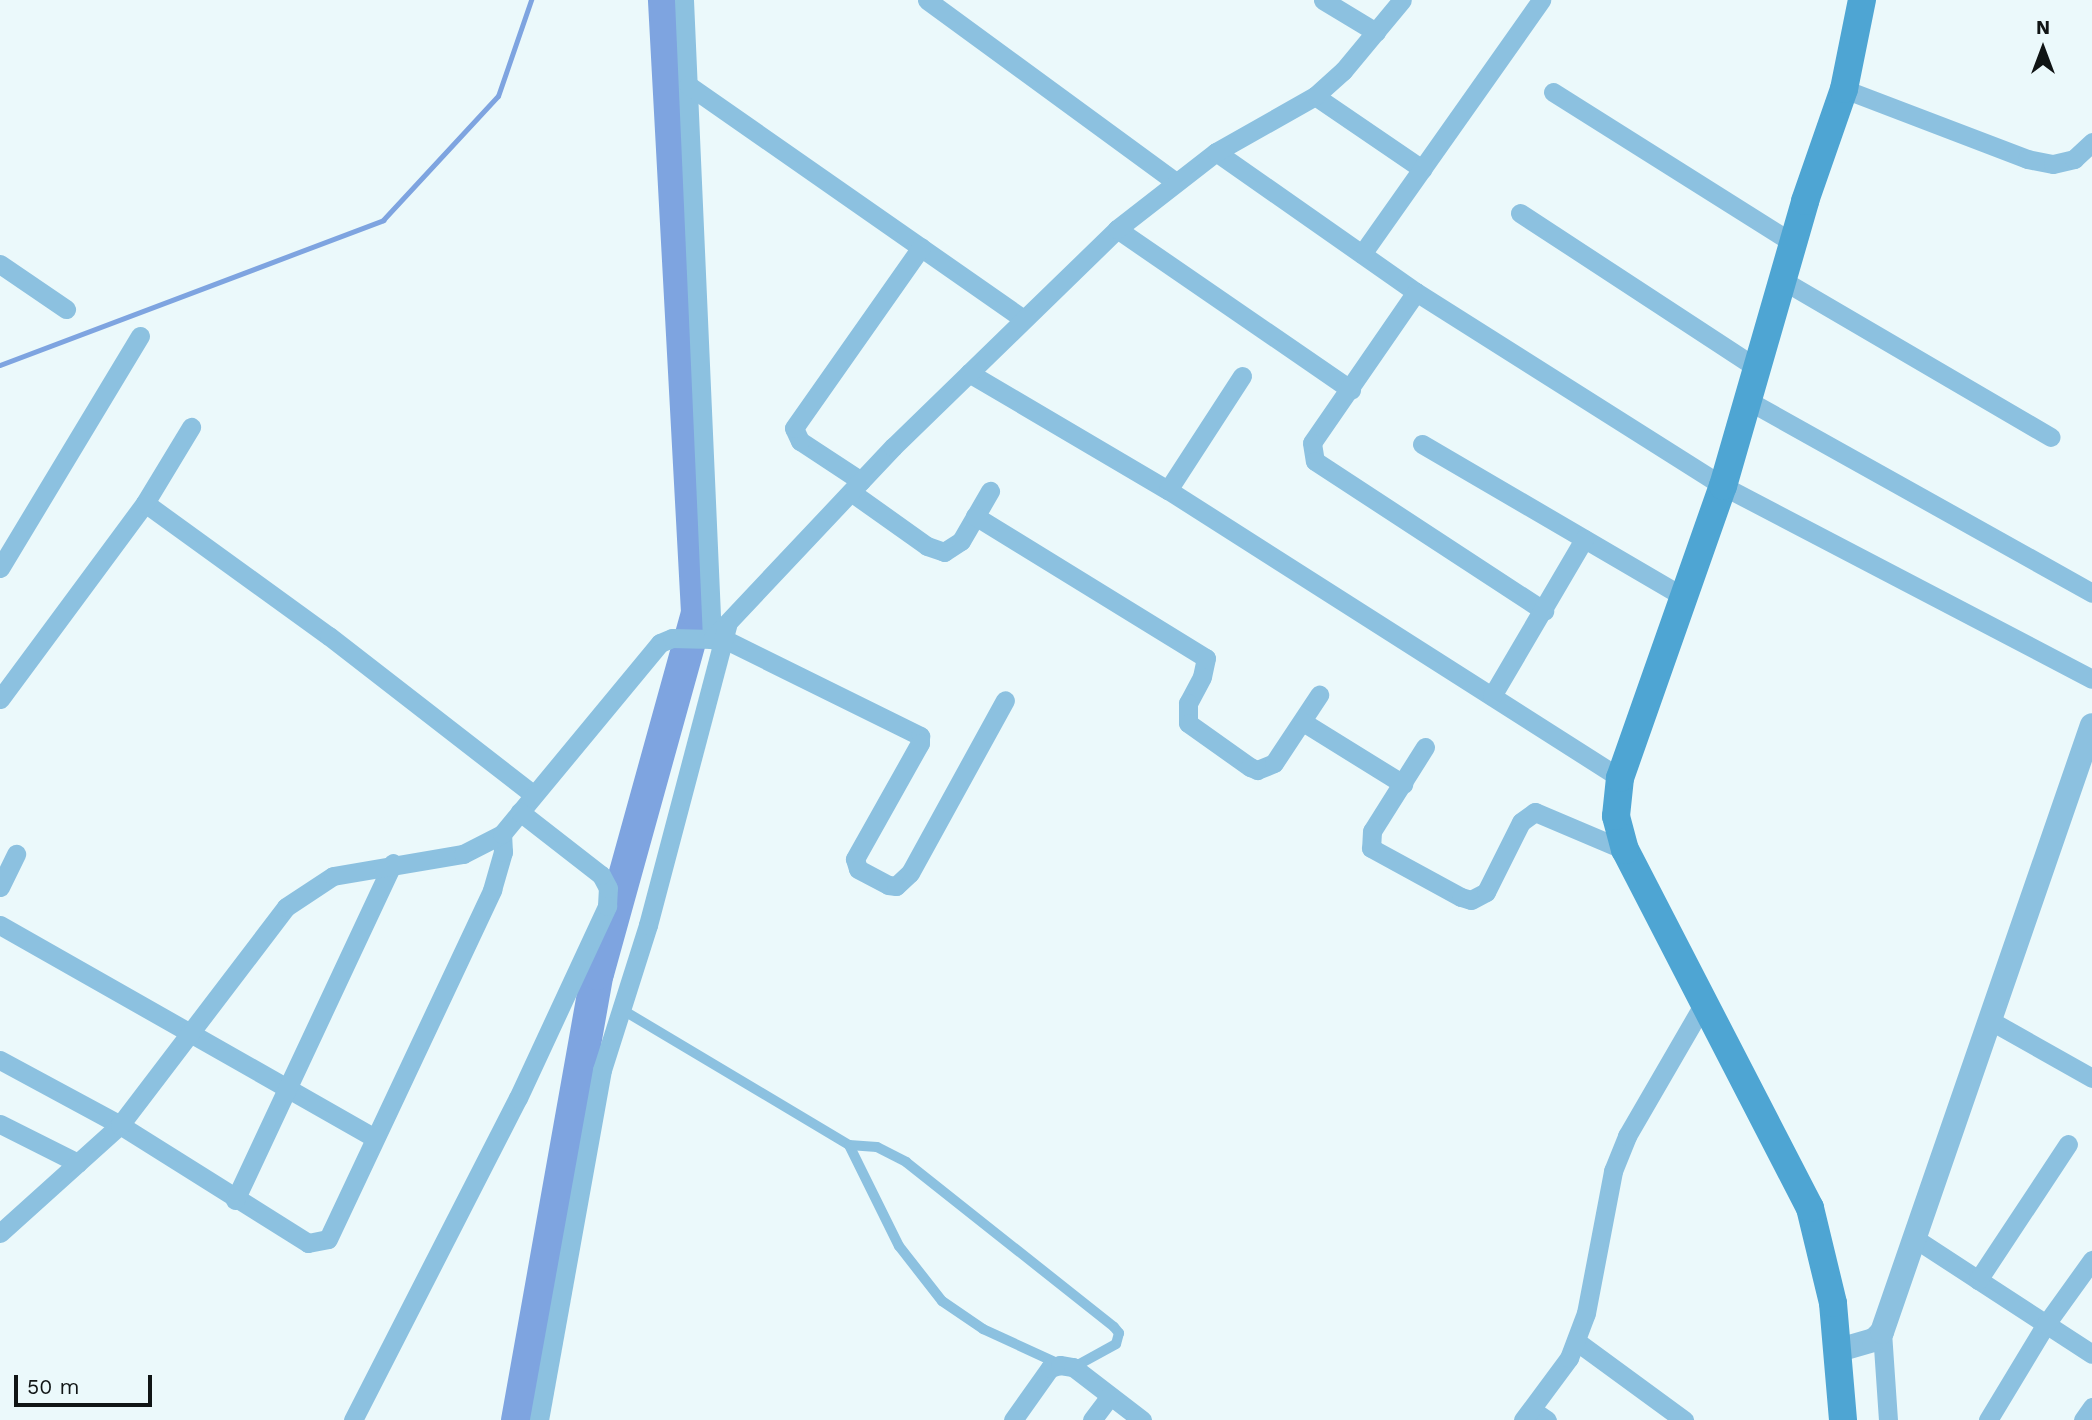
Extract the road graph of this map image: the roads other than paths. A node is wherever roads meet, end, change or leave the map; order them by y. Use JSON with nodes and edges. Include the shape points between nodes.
{"nodes":[{"id":1,"x":684,"y":0,"type":"edge"},
{"id":2,"x":927,"y":0,"type":"edge"},
{"id":3,"x":1323,"y":0,"type":"edge"},
{"id":4,"x":1402,"y":0,"type":"edge"},
{"id":5,"x":1541,"y":0,"type":"edge"},
{"id":6,"x":1862,"y":0,"type":"edge"},
{"id":7,"x":1376,"y":32,"type":"junction"},
{"id":8,"x":688,"y":85,"type":"junction"},
{"id":9,"x":1844,"y":89,"type":"junction"},
{"id":10,"x":1553,"y":92,"type":"dead end"},
{"id":11,"x":1315,"y":96,"type":"junction"},
{"id":12,"x":2092,"y":142,"type":"edge"},
{"id":13,"x":1216,"y":152,"type":"junction"},
{"id":14,"x":1422,"y":169,"type":"junction"},
{"id":15,"x":1175,"y":182,"type":"junction"},
{"id":16,"x":1520,"y":213,"type":"dead end"},
{"id":17,"x":1117,"y":229,"type":"junction"},
{"id":18,"x":1793,"y":243,"type":"junction"},
{"id":19,"x":921,"y":247,"type":"junction"},
{"id":20,"x":1362,"y":254,"type":"junction"},
{"id":21,"x":0,"y":264,"type":"edge"},
{"id":22,"x":1782,"y":280,"type":"junction"},
{"id":23,"x":1416,"y":292,"type":"junction"},
{"id":24,"x":66,"y":309,"type":"dead end"},
{"id":25,"x":1024,"y":318,"type":"junction"},
{"id":26,"x":140,"y":336,"type":"dead end"},
{"id":27,"x":1757,"y":368,"type":"junction"},
{"id":28,"x":969,"y":373,"type":"junction"},
{"id":29,"x":1242,"y":376,"type":"dead end"},
{"id":30,"x":1351,"y":390,"type":"junction"},
{"id":31,"x":1747,"y":400,"type":"junction"},
{"id":32,"x":191,"y":427,"type":"dead end"},
{"id":33,"x":2051,"y":437,"type":"dead end"},
{"id":34,"x":1422,"y":444,"type":"dead end"},
{"id":35,"x":1723,"y":486,"type":"junction"},
{"id":36,"x":856,"y":487,"type":"junction"},
{"id":37,"x":1168,"y":490,"type":"junction"},
{"id":38,"x":990,"y":491,"type":"dead end"},
{"id":39,"x":145,"y":503,"type":"junction"},
{"id":40,"x":975,"y":516,"type":"junction"},
{"id":41,"x":1584,"y":539,"type":"junction"},
{"id":42,"x":1,"y":563,"type":"edge"},
{"id":43,"x":2092,"y":593,"type":"edge"},
{"id":44,"x":1684,"y":597,"type":"junction"},
{"id":45,"x":1544,"y":611,"type":"junction"},
{"id":46,"x":716,"y":635,"type":"junction"},
{"id":47,"x":2092,"y":679,"type":"edge"},
{"id":48,"x":1319,"y":695,"type":"dead end"},
{"id":49,"x":1492,"y":696,"type":"junction"},
{"id":50,"x":0,"y":699,"type":"edge"},
{"id":51,"x":1004,"y":700,"type":"dead end"},
{"id":52,"x":1303,"y":722,"type":"junction"},
{"id":53,"x":2092,"y":725,"type":"edge"},
{"id":54,"x":1425,"y":747,"type":"dead end"},
{"id":55,"x":1619,"y":778,"type":"junction"},
{"id":56,"x":1403,"y":784,"type":"junction"},
{"id":57,"x":534,"y":795,"type":"junction"},
{"id":58,"x":520,"y":812,"type":"junction"},
{"id":59,"x":502,"y":834,"type":"junction"},
{"id":60,"x":1625,"y":850,"type":"junction"},
{"id":61,"x":16,"y":854,"type":"dead end"},
{"id":62,"x":393,"y":863,"type":"junction"},
{"id":63,"x":0,"y":887,"type":"edge"},
{"id":64,"x":0,"y":925,"type":"edge"},
{"id":65,"x":1704,"y":1003,"type":"junction"},
{"id":66,"x":620,"y":1009,"type":"junction"},
{"id":67,"x":1991,"y":1021,"type":"junction"},
{"id":68,"x":191,"y":1033,"type":"junction"},
{"id":69,"x":0,"y":1060,"type":"edge"},
{"id":70,"x":2092,"y":1078,"type":"edge"},
{"id":71,"x":287,"y":1088,"type":"junction"},
{"id":72,"x":0,"y":1124,"type":"edge"},
{"id":73,"x":120,"y":1125,"type":"junction"},
{"id":74,"x":375,"y":1138,"type":"junction"},
{"id":75,"x":2068,"y":1144,"type":"dead end"},
{"id":76,"x":849,"y":1145,"type":"junction"},
{"id":77,"x":78,"y":1163,"type":"junction"},
{"id":78,"x":234,"y":1200,"type":"junction"},
{"id":79,"x":0,"y":1233,"type":"edge"},
{"id":80,"x":1914,"y":1238,"type":"junction"},
{"id":81,"x":2092,"y":1260,"type":"edge"},
{"id":82,"x":1978,"y":1280,"type":"junction"},
{"id":83,"x":2046,"y":1324,"type":"junction"},
{"id":84,"x":1882,"y":1332,"type":"junction"},
{"id":85,"x":1576,"y":1341,"type":"junction"},
{"id":86,"x":1839,"y":1350,"type":"junction"},
{"id":87,"x":2092,"y":1354,"type":"edge"},
{"id":88,"x":1067,"y":1366,"type":"junction"},
{"id":89,"x":1110,"y":1396,"type":"junction"},
{"id":90,"x":2092,"y":1407,"type":"edge"},
{"id":91,"x":1534,"y":1417,"type":"edge"},
{"id":92,"x":353,"y":1420,"type":"edge"},
{"id":93,"x":539,"y":1420,"type":"edge"},
{"id":94,"x":1013,"y":1420,"type":"edge"},
{"id":95,"x":1092,"y":1420,"type":"edge"},
{"id":96,"x":1142,"y":1420,"type":"edge"},
{"id":97,"x":1684,"y":1420,"type":"edge"},
{"id":98,"x":1843,"y":1420,"type":"edge"},
{"id":99,"x":1888,"y":1420,"type":"edge"},
{"id":100,"x":1988,"y":1420,"type":"edge"},
{"id":101,"x":2083,"y":1420,"type":"edge"}],
"edges":[{"from":1,"to":8,"type":"street"},
{"from":2,"to":15,"type":"street"},
{"from":3,"to":7,"type":"street"},
{"from":4,"to":7,"type":"street"},
{"from":5,"to":14,"type":"street"},
{"from":6,"to":9,"type":"main road"},
{"from":7,"to":11,"type":"street"},
{"from":8,"to":19,"type":"street"},
{"from":8,"to":46,"type":"street"},
{"from":9,"to":12,"type":"street","via":[[2027,159],[2053,164],[2074,159]]},
{"from":9,"to":18,"type":"main road"},
{"from":10,"to":18,"type":"street"},
{"from":11,"to":13,"type":"street"},
{"from":11,"to":14,"type":"street"},
{"from":13,"to":15,"type":"street"},
{"from":13,"to":20,"type":"street"},
{"from":14,"to":20,"type":"street"},
{"from":15,"to":17,"type":"street"},
{"from":16,"to":27,"type":"street"},
{"from":17,"to":25,"type":"street"},
{"from":17,"to":30,"type":"street"},
{"from":18,"to":22,"type":"main road"},
{"from":19,"to":25,"type":"street"},
{"from":19,"to":36,"type":"street","via":[[794,428],[800,441]]},
{"from":20,"to":23,"type":"street"},
{"from":21,"to":24,"type":"street"},
{"from":22,"to":27,"type":"main road"},
{"from":22,"to":33,"type":"street"},
{"from":23,"to":30,"type":"street"},
{"from":23,"to":35,"type":"street"},
{"from":25,"to":28,"type":"street"},
{"from":26,"to":42,"type":"street"},
{"from":27,"to":31,"type":"main road"},
{"from":28,"to":36,"type":"street"},
{"from":28,"to":37,"type":"street"},
{"from":29,"to":37,"type":"street"},
{"from":30,"to":45,"type":"street","via":[[1312,443],[1315,461]]},
{"from":31,"to":35,"type":"main road"},
{"from":31,"to":43,"type":"street"},
{"from":32,"to":39,"type":"street"},
{"from":34,"to":41,"type":"street"},
{"from":35,"to":44,"type":"main road"},
{"from":35,"to":47,"type":"street"},
{"from":36,"to":40,"type":"street","via":[[928,546],[944,552],[961,541]]},
{"from":36,"to":46,"type":"street"},
{"from":37,"to":49,"type":"street"},
{"from":38,"to":40,"type":"street"},
{"from":39,"to":50,"type":"street"},
{"from":39,"to":57,"type":"street","via":[[329,636]]},
{"from":40,"to":52,"type":"street","via":[[1206,658],[1188,704],[1188,723],[1250,767],[1266,769],[1274,763]]},
{"from":41,"to":44,"type":"street"},
{"from":41,"to":45,"type":"street"},
{"from":44,"to":55,"type":"main road"},
{"from":45,"to":49,"type":"street"},
{"from":46,"to":51,"type":"street","via":[[920,736],[855,859],[858,869],[888,885],[896,886],[910,873]]},
{"from":46,"to":57,"type":"street","via":[[660,643]]},
{"from":46,"to":66,"type":"street","via":[[648,925]]},
{"from":48,"to":52,"type":"street"},
{"from":49,"to":55,"type":"street"},
{"from":52,"to":56,"type":"street"},
{"from":53,"to":67,"type":"street"},
{"from":54,"to":56,"type":"street"},
{"from":55,"to":60,"type":"main road","via":[[1616,817]]},
{"from":56,"to":60,"type":"street","via":[[1372,831],[1371,848],[1471,900],[1486,892],[1528,814],[1553,817]]},
{"from":57,"to":58,"type":"street"},
{"from":58,"to":59,"type":"street"},
{"from":58,"to":92,"type":"street","via":[[601,875],[608,888],[607,906],[518,1098]]},
{"from":59,"to":62,"type":"street","via":[[463,854]]},
{"from":59,"to":74,"type":"street","via":[[503,852],[492,890]]},
{"from":60,"to":65,"type":"main road"},
{"from":61,"to":63,"type":"street"},
{"from":62,"to":68,"type":"street","via":[[333,876],[286,907]]},
{"from":62,"to":71,"type":"street"},
{"from":64,"to":68,"type":"street"},
{"from":65,"to":85,"type":"street","via":[[1627,1136],[1613,1171],[1586,1313]]},
{"from":65,"to":86,"type":"main road","via":[[1810,1209],[1824,1252]]},
{"from":66,"to":76,"type":"lane"},
{"from":66,"to":93,"type":"street","via":[[593,1110]]},
{"from":67,"to":70,"type":"street"},
{"from":67,"to":80,"type":"street"},
{"from":68,"to":71,"type":"street"},
{"from":68,"to":73,"type":"street"},
{"from":69,"to":73,"type":"street"},
{"from":71,"to":74,"type":"street"},
{"from":71,"to":78,"type":"street"},
{"from":72,"to":77,"type":"street"},
{"from":73,"to":77,"type":"street"},
{"from":73,"to":78,"type":"street"},
{"from":74,"to":78,"type":"street","via":[[328,1239],[308,1243]]},
{"from":75,"to":82,"type":"street"},
{"from":76,"to":88,"type":"lane","via":[[900,1246],[942,1301],[983,1329]]},
{"from":76,"to":88,"type":"lane","via":[[877,1147],[906,1162],[1119,1333],[1116,1345]]},
{"from":77,"to":79,"type":"street"},
{"from":80,"to":82,"type":"street"},
{"from":80,"to":84,"type":"street"},
{"from":81,"to":83,"type":"street"},
{"from":82,"to":83,"type":"street"},
{"from":83,"to":87,"type":"street"},
{"from":83,"to":100,"type":"street"},
{"from":84,"to":86,"type":"street","via":[[1874,1340]]},
{"from":84,"to":99,"type":"street"},
{"from":85,"to":91,"type":"street"},
{"from":85,"to":97,"type":"street"},
{"from":86,"to":98,"type":"main road"},
{"from":88,"to":89,"type":"street"},
{"from":88,"to":94,"type":"street","via":[[1050,1368]]},
{"from":89,"to":95,"type":"street"},
{"from":89,"to":96,"type":"street"},
{"from":90,"to":101,"type":"street"}]}
